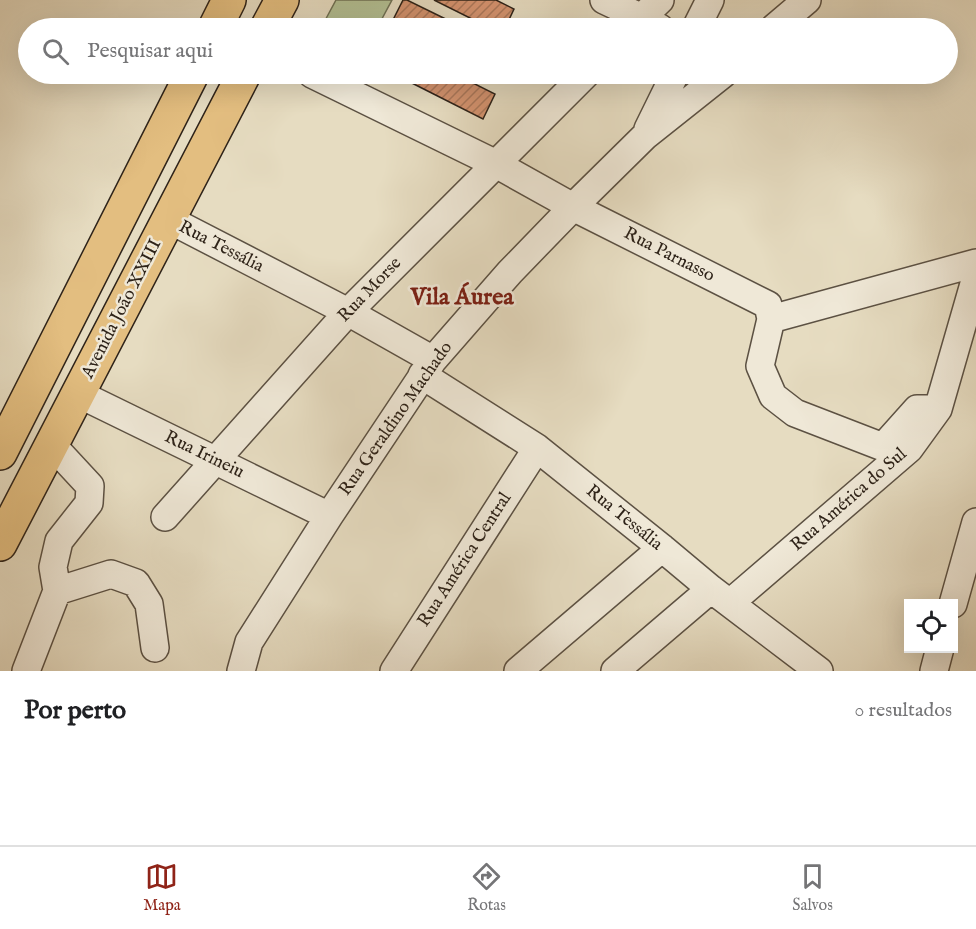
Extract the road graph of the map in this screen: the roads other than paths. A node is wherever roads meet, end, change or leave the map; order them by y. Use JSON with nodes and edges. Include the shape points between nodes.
{"nodes":[{"id":1,"x":229,"y":0,"type":"edge"},
{"id":2,"x":282,"y":0,"type":"edge"},
{"id":3,"x":604,"y":0,"type":"edge"},
{"id":4,"x":710,"y":0,"type":"edge"},
{"id":5,"x":807,"y":0,"type":"edge"},
{"id":6,"x":219,"y":18,"type":"edge"},
{"id":7,"x":272,"y":18,"type":"edge"},
{"id":8,"x":646,"y":18,"type":"edge"},
{"id":9,"x":701,"y":18,"type":"edge"},
{"id":10,"x":786,"y":18,"type":"edge"},
{"id":11,"x":187,"y":84,"type":"edge"},
{"id":12,"x":239,"y":84,"type":"edge"},
{"id":13,"x":332,"y":84,"type":"edge"},
{"id":14,"x":576,"y":84,"type":"edge"},
{"id":15,"x":670,"y":84,"type":"edge"},
{"id":16,"x":710,"y":84,"type":"edge"},
{"id":17,"x":645,"y":136,"type":"junction"},
{"id":18,"x":496,"y":164,"type":"junction"},
{"id":19,"x":573,"y":207,"type":"junction"},
{"id":20,"x":168,"y":219,"type":"junction"},
{"id":21,"x":976,"y":263,"type":"edge"},
{"id":22,"x":976,"y":277,"type":"edge"},
{"id":23,"x":348,"y":312,"type":"junction"},
{"id":24,"x":771,"y":319,"type":"junction"},
{"id":25,"x":428,"y":367,"type":"junction"},
{"id":26,"x":79,"y":394,"type":"junction"},
{"id":27,"x":938,"y":409,"type":"junction"},
{"id":28,"x":52,"y":445,"type":"junction"},
{"id":29,"x":537,"y":448,"type":"junction"},
{"id":30,"x":0,"y":453,"type":"edge"},
{"id":31,"x":215,"y":460,"type":"junction"},
{"id":32,"x":329,"y":516,"type":"junction"},
{"id":33,"x":165,"y":517,"type":"dead end"},
{"id":34,"x":976,"y":522,"type":"edge"},
{"id":35,"x":0,"y":544,"type":"edge"},
{"id":36,"x":662,"y":548,"type":"junction"},
{"id":37,"x":57,"y":591,"type":"junction"},
{"id":38,"x":721,"y":596,"type":"junction"},
{"id":39,"x":954,"y":599,"type":"edge"},
{"id":40,"x":155,"y":648,"type":"dead end"},
{"id":41,"x":939,"y":653,"type":"edge"},
{"id":42,"x":26,"y":671,"type":"edge"},
{"id":43,"x":241,"y":671,"type":"edge"},
{"id":44,"x":393,"y":671,"type":"edge"},
{"id":45,"x":518,"y":671,"type":"edge"},
{"id":46,"x":615,"y":671,"type":"edge"},
{"id":47,"x":819,"y":671,"type":"edge"},
{"id":48,"x":934,"y":671,"type":"edge"}],
"edges":[{"from":1,"to":6,"type":"main road"},
{"from":2,"to":7,"type":"main road"},
{"from":3,"to":8,"type":"street"},
{"from":4,"to":9,"type":"street"},
{"from":5,"to":10,"type":"street"},
{"from":11,"to":30,"type":"main road"},
{"from":12,"to":20,"type":"main road","name":"Avenida João XXIII"},
{"from":13,"to":18,"type":"street","name":"Rua Parnasso"},
{"from":14,"to":18,"type":"street","name":"Rua Morse"},
{"from":15,"to":17,"type":"street"},
{"from":16,"to":17,"type":"street","name":"Rua Geraldino Machado"},
{"from":17,"to":19,"type":"street","name":"Rua Geraldino Machado"},
{"from":18,"to":19,"type":"street","name":"Rua Parnasso"},
{"from":18,"to":23,"type":"street","name":"Rua Morse"},
{"from":19,"to":24,"type":"street","name":"Rua Parnasso","via":[[768,304]]},
{"from":19,"to":25,"type":"street","name":"Rua Geraldino Machado","via":[[510,272]]},
{"from":20,"to":23,"type":"street","name":"Rua Tessália"},
{"from":20,"to":26,"type":"main road","name":"Avenida João XXIII"},
{"from":21,"to":24,"type":"street"},
{"from":22,"to":27,"type":"street","name":"Rua América do Sul"},
{"from":23,"to":25,"type":"street","name":"Rua Tessália"},
{"from":23,"to":31,"type":"street","name":"Rua Morse"},
{"from":24,"to":27,"type":"street","via":[[760,366],[773,396],[795,413],[883,447],[916,409]]},
{"from":25,"to":29,"type":"street","name":"Rua Tessália"},
{"from":25,"to":32,"type":"street","name":"Rua Geraldino Machado"},
{"from":26,"to":28,"type":"main road","name":"Avenida João XXIII"},
{"from":26,"to":31,"type":"street","name":"Rua Irineiu"},
{"from":27,"to":38,"type":"street","name":"Rua América do Sul","via":[[909,449]]},
{"from":28,"to":35,"type":"main road","name":"Avenida João XXIII"},
{"from":28,"to":37,"type":"street","via":[[90,486],[89,503],[59,542],[53,567]]},
{"from":29,"to":36,"type":"street","name":"Rua Tessália"},
{"from":29,"to":44,"type":"street","name":"Rua América Central"},
{"from":31,"to":32,"type":"street","name":"Rua Irineiu"},
{"from":31,"to":33,"type":"street","name":"Rua Morse"},
{"from":32,"to":43,"type":"street","name":"Rua Geraldino Machado","via":[[249,642]]},
{"from":34,"to":39,"type":"street"},
{"from":36,"to":38,"type":"street","name":"Rua Tessália"},
{"from":36,"to":45,"type":"street"},
{"from":37,"to":40,"type":"street","via":[[111,574],[136,583],[149,604]]},
{"from":37,"to":42,"type":"street"},
{"from":38,"to":46,"type":"street","name":"Rua América do Sul"},
{"from":38,"to":47,"type":"street","name":"Rua Tessália"},
{"from":41,"to":48,"type":"street"}]}
